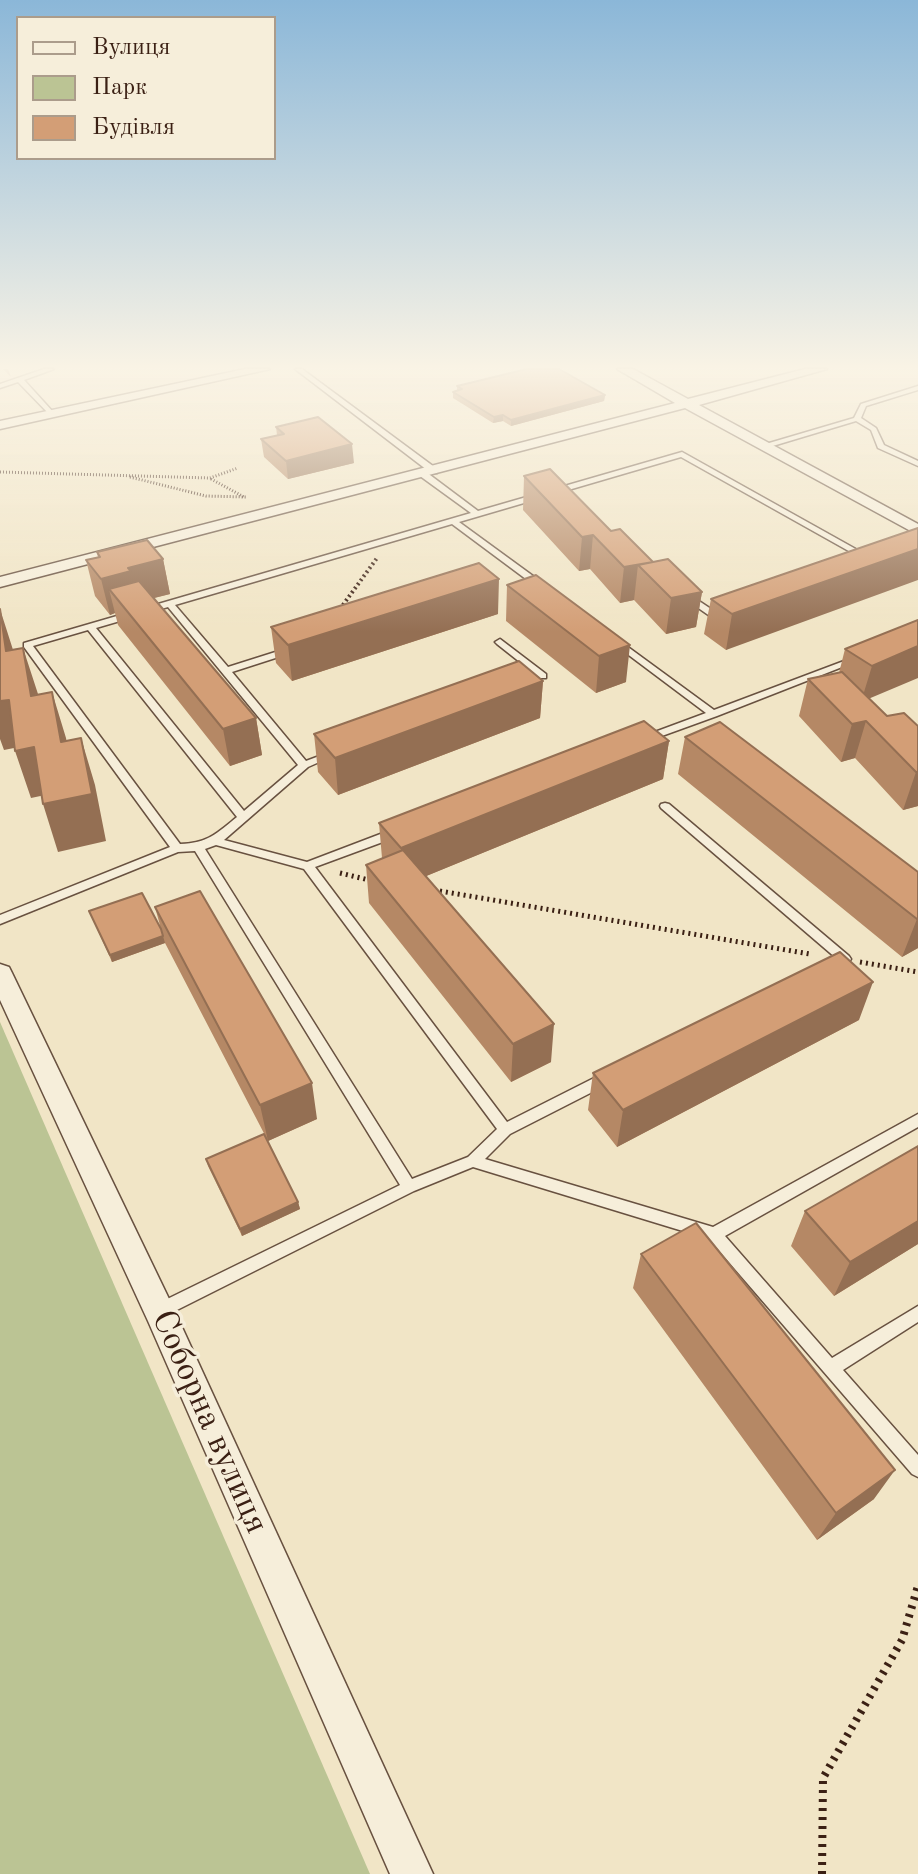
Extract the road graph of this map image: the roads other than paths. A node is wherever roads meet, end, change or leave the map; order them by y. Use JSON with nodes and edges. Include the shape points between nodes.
{"nodes":[{"id":1,"x":408,"y":456,"type":"edge"},
{"id":2,"x":486,"y":456,"type":"edge"},
{"id":3,"x":674,"y":456,"type":"edge"},
{"id":4,"x":686,"y":456,"type":"edge"},
{"id":5,"x":782,"y":456,"type":"edge"},
{"id":6,"x":428,"y":472,"type":"junction"},
{"id":7,"x":477,"y":514,"type":"junction"},
{"id":8,"x":453,"y":521,"type":"junction"},
{"id":9,"x":918,"y":530,"type":"edge"},
{"id":10,"x":861,"y":568,"type":"edge"},
{"id":11,"x":0,"y":582,"type":"edge"},
{"id":12,"x":682,"y":592,"type":"edge"},
{"id":13,"x":553,"y":594,"type":"edge"},
{"id":14,"x":171,"y":605,"type":"junction"},
{"id":15,"x":733,"y":614,"type":"edge"},
{"id":16,"x":91,"y":628,"type":"junction"},
{"id":17,"x":602,"y":631,"type":"edge"},
{"id":18,"x":500,"y":642,"type":"dead end"},
{"id":19,"x":301,"y":647,"type":"edge"},
{"id":20,"x":863,"y":657,"type":"edge"},
{"id":21,"x":226,"y":671,"type":"junction"},
{"id":22,"x":809,"y":679,"type":"junction"},
{"id":23,"x":528,"y":682,"type":"edge"},
{"id":24,"x":821,"y":687,"type":"edge"},
{"id":25,"x":714,"y":714,"type":"junction"},
{"id":26,"x":641,"y":741,"type":"edge"},
{"id":27,"x":349,"y":749,"type":"edge"},
{"id":28,"x":304,"y":765,"type":"junction"},
{"id":29,"x":665,"y":806,"type":"dead end"},
{"id":30,"x":242,"y":816,"type":"junction"},
{"id":31,"x":409,"y":828,"type":"edge"},
{"id":32,"x":215,"y":841,"type":"junction"},
{"id":33,"x":198,"y":847,"type":"junction"},
{"id":34,"x":177,"y":848,"type":"junction"},
{"id":35,"x":308,"y":866,"type":"junction"},
{"id":36,"x":0,"y":920,"type":"edge"},
{"id":37,"x":830,"y":966,"type":"edge"},
{"id":38,"x":0,"y":973,"type":"edge"},
{"id":39,"x":618,"y":1073,"type":"edge"},
{"id":40,"x":918,"y":1120,"type":"edge"},
{"id":41,"x":505,"y":1130,"type":"junction"},
{"id":42,"x":473,"y":1161,"type":"junction"},
{"id":43,"x":409,"y":1187,"type":"junction"},
{"id":44,"x":714,"y":1234,"type":"junction"},
{"id":45,"x":159,"y":1311,"type":"junction"},
{"id":46,"x":918,"y":1313,"type":"edge"},
{"id":47,"x":831,"y":1368,"type":"junction"},
{"id":48,"x":918,"y":1468,"type":"edge"},
{"id":49,"x":412,"y":1874,"type":"edge"}],
"edges":[{"from":1,"to":6,"type":"lane"},
{"from":2,"to":6,"type":"street"},
{"from":3,"to":7,"type":"lane"},
{"from":4,"to":10,"type":"lane","via":[[875,563]]},
{"from":5,"to":9,"type":"street"},
{"from":6,"to":7,"type":"lane"},
{"from":6,"to":11,"type":"street"},
{"from":7,"to":8,"type":"lane"},
{"from":8,"to":13,"type":"lane"},
{"from":8,"to":14,"type":"lane"},
{"from":12,"to":15,"type":"lane","via":[[719,619]]},
{"from":14,"to":16,"type":"lane"},
{"from":14,"to":21,"type":"lane"},
{"from":16,"to":30,"type":"lane"},
{"from":16,"to":34,"type":"lane","via":[[27,645]]},
{"from":17,"to":25,"type":"lane"},
{"from":18,"to":23,"type":"lane","via":[[543,676]]},
{"from":19,"to":21,"type":"lane"},
{"from":20,"to":22,"type":"lane"},
{"from":21,"to":28,"type":"lane"},
{"from":22,"to":24,"type":"lane"},
{"from":22,"to":25,"type":"lane"},
{"from":25,"to":26,"type":"lane"},
{"from":27,"to":28,"type":"lane"},
{"from":28,"to":30,"type":"lane"},
{"from":29,"to":37,"type":"lane","via":[[845,959]]},
{"from":30,"to":32,"type":"lane"},
{"from":31,"to":35,"type":"lane"},
{"from":32,"to":33,"type":"lane"},
{"from":32,"to":35,"type":"lane"},
{"from":33,"to":34,"type":"lane"},
{"from":33,"to":43,"type":"lane"},
{"from":34,"to":36,"type":"lane"},
{"from":35,"to":41,"type":"lane"},
{"from":38,"to":45,"type":"street","name":"Соборна вулиця"},
{"from":39,"to":41,"type":"lane"},
{"from":40,"to":44,"type":"lane"},
{"from":41,"to":42,"type":"lane"},
{"from":42,"to":43,"type":"lane"},
{"from":42,"to":44,"type":"lane"},
{"from":43,"to":45,"type":"lane"},
{"from":44,"to":47,"type":"lane"},
{"from":45,"to":49,"type":"street","name":"Соборна вулиця"},
{"from":46,"to":47,"type":"lane"},
{"from":47,"to":48,"type":"lane"}]}
